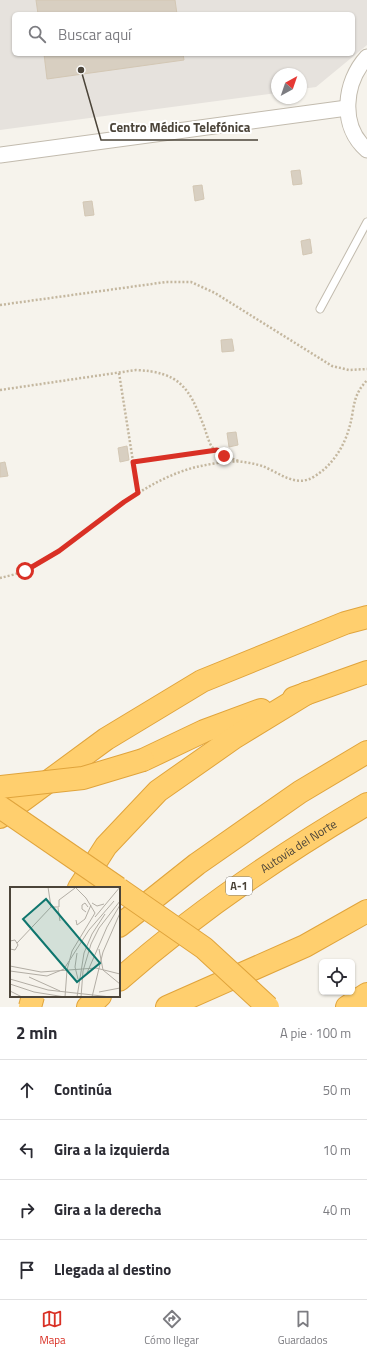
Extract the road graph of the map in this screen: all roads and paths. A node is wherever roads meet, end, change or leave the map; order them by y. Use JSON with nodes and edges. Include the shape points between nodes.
{"nodes":[{"id":1,"x":367,"y":57,"type":"edge"},
{"id":2,"x":347,"y":108,"type":"junction"},
{"id":3,"x":367,"y":150,"type":"edge"},
{"id":4,"x":0,"y":156,"type":"edge"},
{"id":5,"x":367,"y":222,"type":"edge"},
{"id":6,"x":0,"y":305,"type":"edge"},
{"id":7,"x":320,"y":309,"type":"dead end"},
{"id":8,"x":367,"y":369,"type":"edge"},
{"id":9,"x":119,"y":373,"type":"junction"},
{"id":10,"x":367,"y":380,"type":"edge"},
{"id":11,"x":0,"y":390,"type":"edge"},
{"id":12,"x":217,"y":450,"type":"junction"},
{"id":13,"x":133,"y":462,"type":"junction"},
{"id":14,"x":242,"y":462,"type":"junction"},
{"id":15,"x":138,"y":493,"type":"junction"},
{"id":16,"x":0,"y":578,"type":"edge"},
{"id":17,"x":367,"y":617,"type":"edge"},
{"id":18,"x":367,"y":672,"type":"edge"},
{"id":19,"x":307,"y":693,"type":"junction"},
{"id":20,"x":367,"y":752,"type":"edge"},
{"id":21,"x":0,"y":787,"type":"edge"},
{"id":22,"x":367,"y":804,"type":"edge"},
{"id":23,"x":0,"y":807,"type":"edge"},
{"id":24,"x":0,"y":817,"type":"edge"},
{"id":25,"x":80,"y":887,"type":"edge"},
{"id":26,"x":118,"y":887,"type":"edge"},
{"id":27,"x":120,"y":889,"type":"edge"},
{"id":28,"x":367,"y":911,"type":"edge"},
{"id":29,"x":120,"y":925,"type":"edge"},
{"id":30,"x":120,"y":979,"type":"edge"},
{"id":31,"x":367,"y":994,"type":"edge"},
{"id":32,"x":33,"y":997,"type":"edge"},
{"id":33,"x":36,"y":997,"type":"edge"},
{"id":34,"x":99,"y":997,"type":"edge"},
{"id":35,"x":166,"y":1006,"type":"edge"},
{"id":36,"x":26,"y":1007,"type":"edge"},
{"id":37,"x":30,"y":1007,"type":"edge"},
{"id":38,"x":88,"y":1007,"type":"edge"},
{"id":39,"x":268,"y":1007,"type":"edge"},
{"id":40,"x":347,"y":1007,"type":"edge"}],
"edges":[{"from":1,"to":2,"type":"street","via":[[358,66],[349,86]]},
{"from":2,"to":3,"type":"street","via":[[352,130]]},
{"from":2,"to":4,"type":"street"},
{"from":5,"to":7,"type":"lane"},
{"from":6,"to":8,"type":"path","via":[[166,282],[191,282],[215,293],[332,366],[349,370]]},
{"from":9,"to":11,"type":"path"},
{"from":9,"to":12,"type":"path","via":[[136,370],[156,371],[185,386],[194,399],[212,446]]},
{"from":9,"to":13,"type":"path"},
{"from":10,"to":14,"type":"path","via":[[358,393],[342,447],[329,466],[314,477],[302,481],[283,477],[263,466]]},
{"from":12,"to":13,"type":"path"},
{"from":12,"to":14,"type":"path","via":[[224,456]]},
{"from":13,"to":15,"type":"path"},
{"from":14,"to":15,"type":"path","via":[[214,463],[181,471]]},
{"from":15,"to":16,"type":"path","via":[[59,551],[25,571]]},
{"from":17,"to":24,"type":"highway","via":[[345,623],[202,681],[106,739]]},
{"from":18,"to":19,"type":"highway"},
{"from":19,"to":21,"type":"highway","bridge":true,"via":[[204,731],[143,760],[83,778]]},
{"from":19,"to":25,"type":"highway","via":[[235,737],[158,791],[106,846]]},
{"from":20,"to":29,"type":"highway","via":[[300,792],[216,850]]},
{"from":22,"to":30,"type":"highway","name":"Autovía del Norte","number":"A-1","via":[[325,828],[226,895],[152,950]]},
{"from":23,"to":26,"type":"highway","bridge":true},
{"from":27,"to":39,"type":"highway","bridge":true,"via":[[204,948]]},
{"from":28,"to":35,"type":"highway","via":[[305,946]]},
{"from":31,"to":40,"type":"highway"},
{"from":32,"to":37,"type":"highway","bridge":true},
{"from":33,"to":36,"type":"highway"},
{"from":34,"to":38,"type":"highway"}]}
